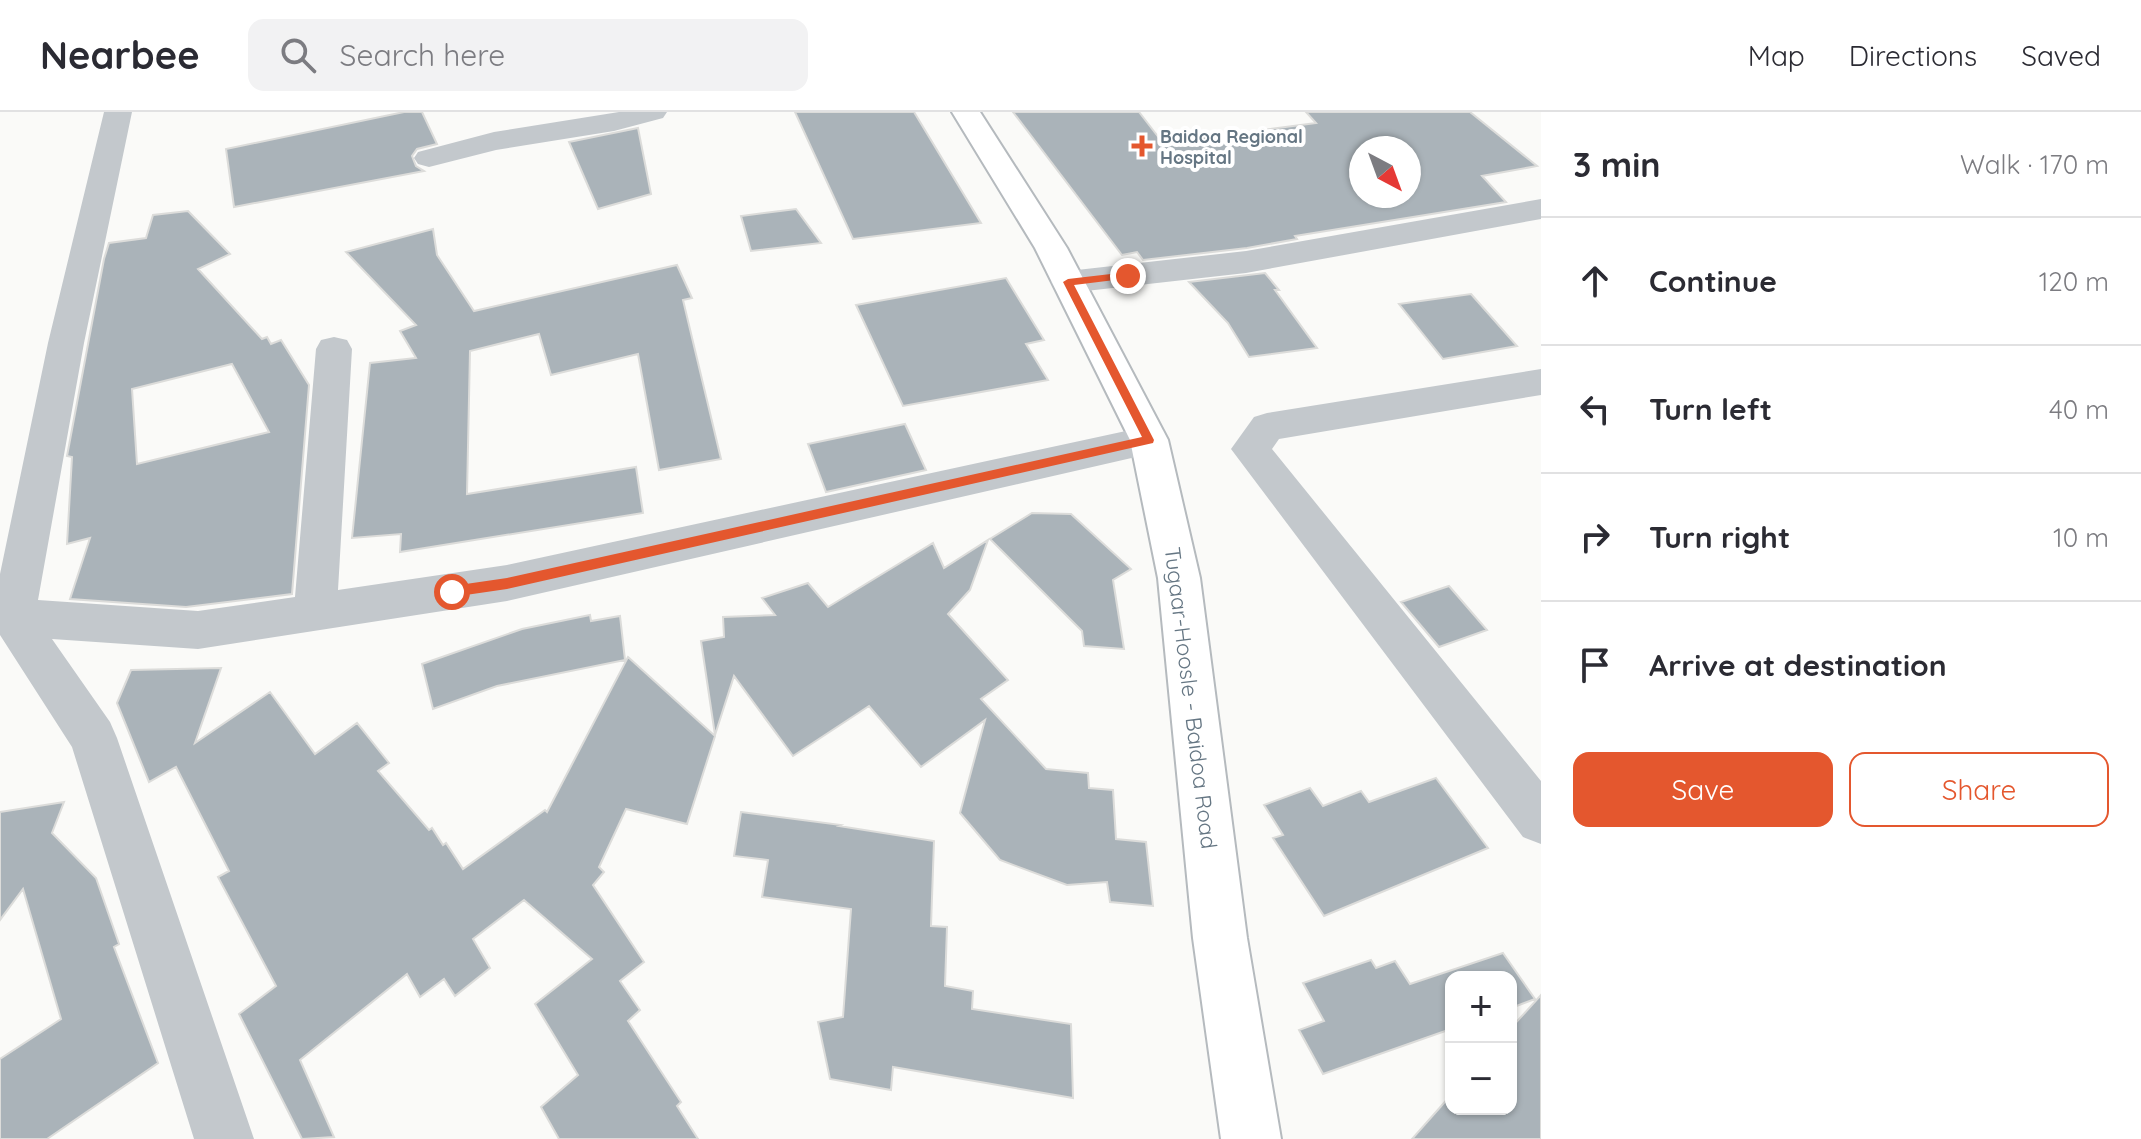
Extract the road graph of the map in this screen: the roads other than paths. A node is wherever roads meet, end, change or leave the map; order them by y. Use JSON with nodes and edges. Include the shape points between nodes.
{"nodes":[{"id":1,"x":118,"y":112,"type":"edge"},
{"id":2,"x":653,"y":112,"type":"edge"},
{"id":3,"x":966,"y":112,"type":"edge"},
{"id":4,"x":429,"y":158,"type":"dead end"},
{"id":5,"x":1541,"y":209,"type":"edge"},
{"id":6,"x":1068,"y":282,"type":"junction"},
{"id":7,"x":334,"y":349,"type":"dead end"},
{"id":8,"x":1541,"y":382,"type":"edge"},
{"id":9,"x":1149,"y":440,"type":"junction"},
{"id":10,"x":315,"y":612,"type":"junction"},
{"id":11,"x":7,"y":616,"type":"edge"},
{"id":12,"x":1541,"y":820,"type":"edge"},
{"id":13,"x":224,"y":1139,"type":"edge"},
{"id":14,"x":1251,"y":1139,"type":"edge"}],
"edges":[{"from":1,"to":11,"type":"street"},
{"from":2,"to":4,"type":"street"},
{"from":3,"to":6,"type":"main road","name":"Tugaar-Hoosle - Baidoa Road"},
{"from":5,"to":6,"type":"street","via":[[1246,262]]},
{"from":6,"to":9,"type":"main road","name":"Tugaar-Hoosle - Baidoa Road"},
{"from":7,"to":10,"type":"street"},
{"from":8,"to":12,"type":"street","via":[[1267,427],[1250,449]]},
{"from":9,"to":10,"type":"street","via":[[507,583]]},
{"from":9,"to":14,"type":"main road","name":"Tugaar-Hoosle - Baidoa Road","via":[[1179,578],[1220,938]]},
{"from":10,"to":11,"type":"street","via":[[198,630]]},
{"from":11,"to":13,"type":"street","via":[[93,738]]}]}
